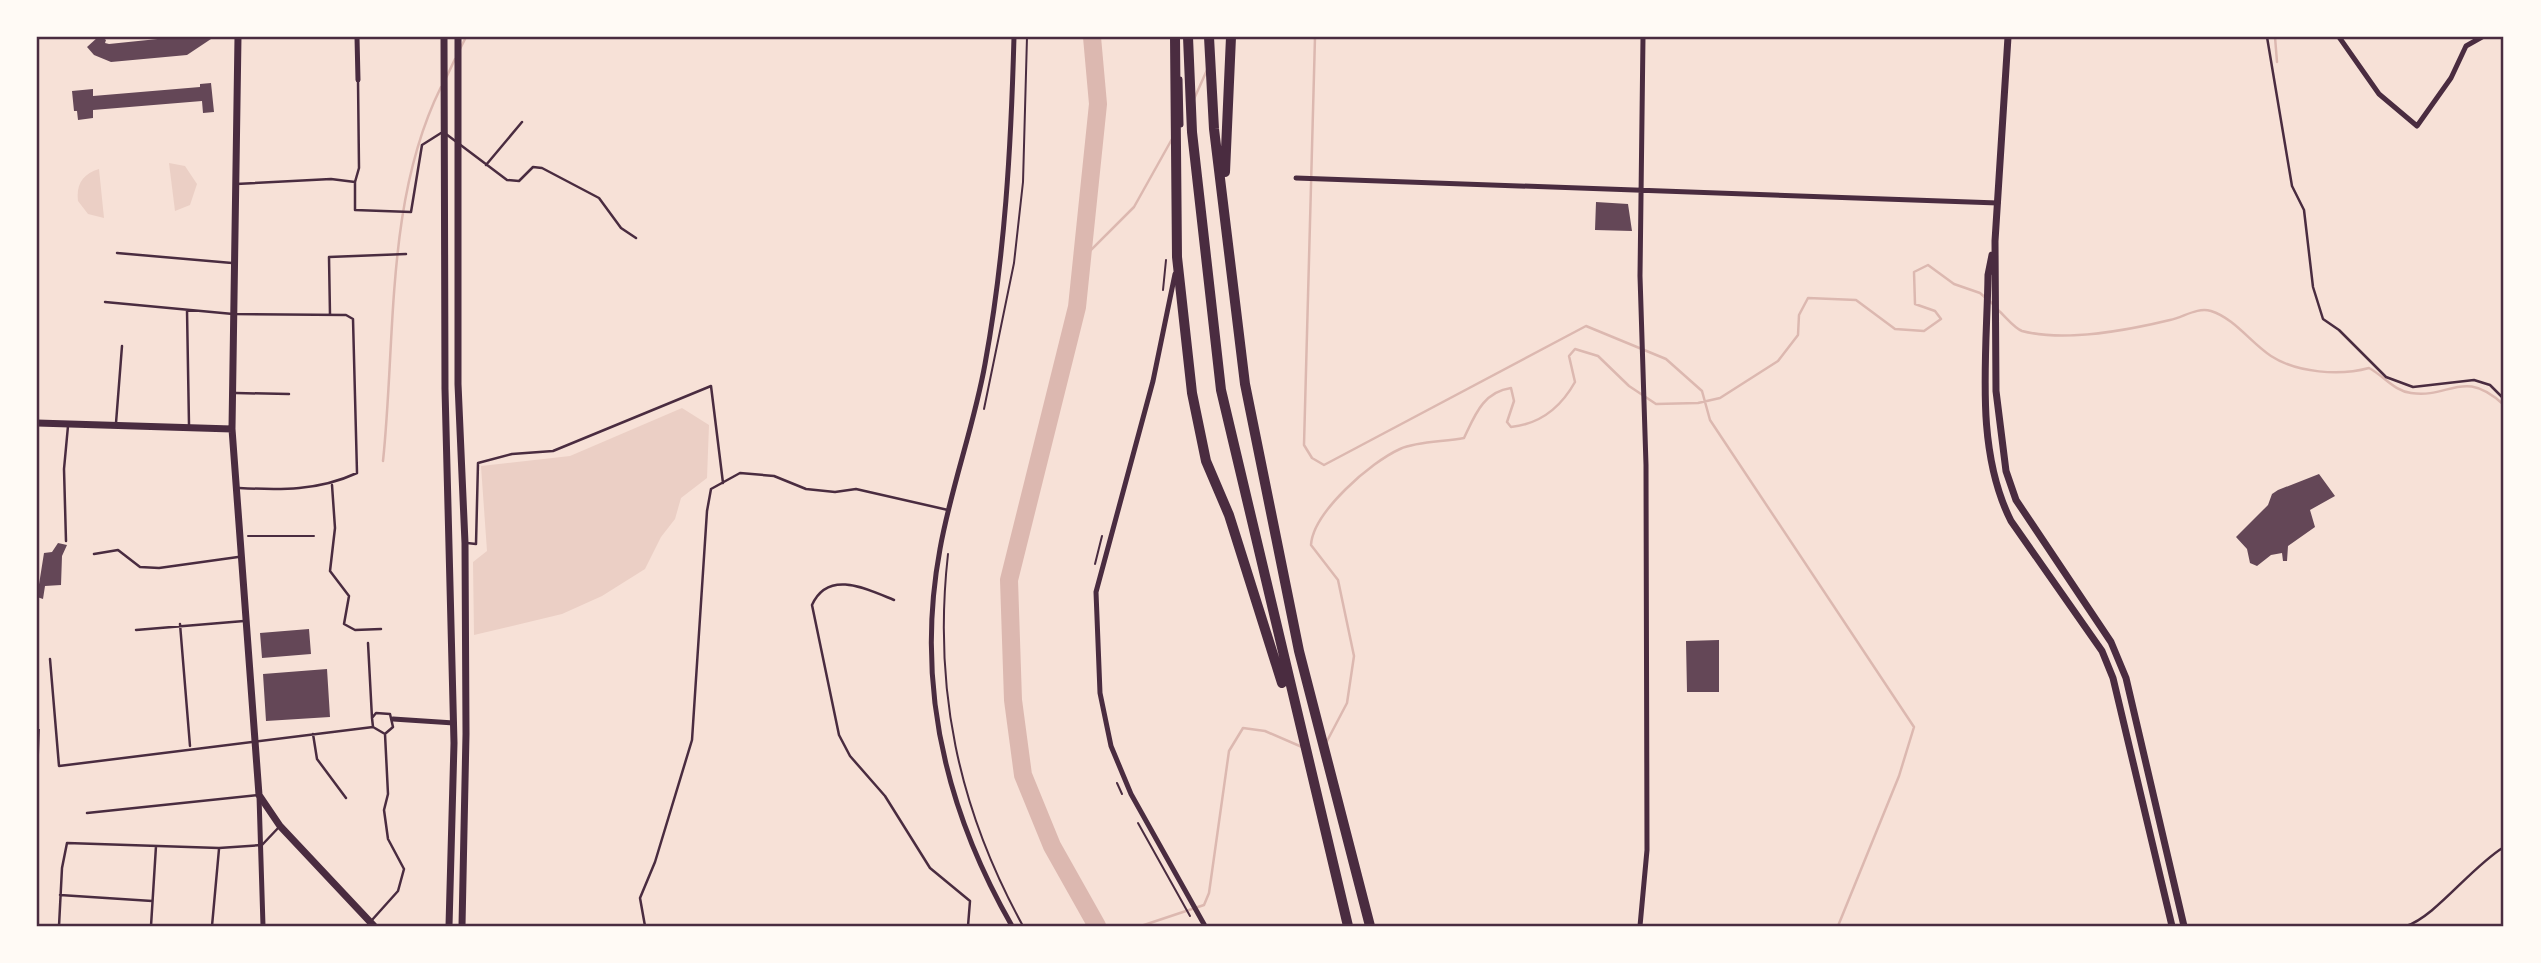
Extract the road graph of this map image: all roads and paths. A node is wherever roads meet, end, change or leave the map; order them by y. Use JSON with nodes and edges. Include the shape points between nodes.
{"nodes":[{"id":1,"x":237,"y":37,"type":"edge"},
{"id":2,"x":357,"y":37,"type":"edge"},
{"id":3,"x":444,"y":37,"type":"edge"},
{"id":4,"x":458,"y":37,"type":"edge"},
{"id":5,"x":1014,"y":37,"type":"edge"},
{"id":6,"x":1027,"y":37,"type":"edge"},
{"id":7,"x":1188,"y":37,"type":"edge"},
{"id":8,"x":1209,"y":37,"type":"edge"},
{"id":9,"x":1231,"y":37,"type":"edge"},
{"id":10,"x":1643,"y":37,"type":"edge"},
{"id":11,"x":2008,"y":37,"type":"edge"},
{"id":12,"x":2267,"y":37,"type":"edge"},
{"id":13,"x":2339,"y":37,"type":"edge"},
{"id":14,"x":2482,"y":37,"type":"edge"},
{"id":15,"x":1175,"y":38,"type":"edge"},
{"id":16,"x":358,"y":80,"type":"joint"},
{"id":17,"x":522,"y":122,"type":"dead end"},
{"id":18,"x":443,"y":131,"type":"junction"},
{"id":19,"x":456,"y":143,"type":"junction"},
{"id":20,"x":486,"y":165,"type":"junction"},
{"id":21,"x":1296,"y":178,"type":"dead end"},
{"id":22,"x":355,"y":182,"type":"junction"},
{"id":23,"x":236,"y":184,"type":"junction"},
{"id":24,"x":1640,"y":192,"type":"junction"},
{"id":25,"x":1998,"y":203,"type":"junction"},
{"id":26,"x":1223,"y":206,"type":"junction"},
{"id":27,"x":636,"y":237,"type":"dead end"},
{"id":28,"x":1995,"y":241,"type":"junction"},
{"id":29,"x":117,"y":253,"type":"dead end"},
{"id":30,"x":406,"y":254,"type":"dead end"},
{"id":31,"x":1166,"y":259,"type":"dead end"},
{"id":32,"x":235,"y":263,"type":"junction"},
{"id":33,"x":1163,"y":295,"type":"dead end"},
{"id":34,"x":106,"y":302,"type":"dead end"},
{"id":35,"x":187,"y":310,"type":"junction"},
{"id":36,"x":233,"y":314,"type":"junction"},
{"id":37,"x":330,"y":315,"type":"junction"},
{"id":38,"x":122,"y":346,"type":"dead end"},
{"id":39,"x":232,"y":393,"type":"junction"},
{"id":40,"x":289,"y":394,"type":"dead end"},
{"id":41,"x":2504,"y":399,"type":"edge"},
{"id":42,"x":984,"y":411,"type":"dead end"},
{"id":43,"x":37,"y":422,"type":"edge"},
{"id":44,"x":68,"y":423,"type":"junction"},
{"id":45,"x":116,"y":424,"type":"junction"},
{"id":46,"x":189,"y":426,"type":"junction"},
{"id":47,"x":232,"y":429,"type":"junction"},
{"id":48,"x":723,"y":483,"type":"junction"},
{"id":49,"x":332,"y":485,"type":"junction"},
{"id":50,"x":236,"y":487,"type":"junction"},
{"id":51,"x":949,"y":511,"type":"junction"},
{"id":52,"x":1106,"y":526,"type":"dead end"},
{"id":53,"x":240,"y":536,"type":"junction"},
{"id":54,"x":314,"y":536,"type":"dead end"},
{"id":55,"x":66,"y":541,"type":"dead end"},
{"id":56,"x":465,"y":543,"type":"junction"},
{"id":57,"x":948,"y":550,"type":"dead end"},
{"id":58,"x":94,"y":554,"type":"dead end"},
{"id":59,"x":242,"y":557,"type":"junction"},
{"id":60,"x":1093,"y":570,"type":"dead end"},
{"id":61,"x":894,"y":600,"type":"dead end"},
{"id":62,"x":247,"y":621,"type":"junction"},
{"id":63,"x":180,"y":624,"type":"junction"},
{"id":64,"x":381,"y":629,"type":"dead end"},
{"id":65,"x":136,"y":630,"type":"dead end"},
{"id":66,"x":368,"y":643,"type":"dead end"},
{"id":67,"x":50,"y":659,"type":"dead end"},
{"id":68,"x":372,"y":718,"type":"junction"},
{"id":69,"x":393,"y":719,"type":"junction"},
{"id":70,"x":454,"y":723,"type":"junction"},
{"id":71,"x":373,"y":727,"type":"junction"},
{"id":72,"x":313,"y":733,"type":"junction"},
{"id":73,"x":385,"y":734,"type":"junction"},
{"id":74,"x":255,"y":740,"type":"junction"},
{"id":75,"x":190,"y":748,"type":"junction"},
{"id":76,"x":1306,"y":759,"type":"junction"},
{"id":77,"x":1115,"y":778,"type":"dead end"},
{"id":78,"x":259,"y":795,"type":"junction"},
{"id":79,"x":346,"y":798,"type":"dead end"},
{"id":80,"x":1125,"y":800,"type":"dead end"},
{"id":81,"x":87,"y":813,"type":"dead end"},
{"id":82,"x":1136,"y":821,"type":"dead end"},
{"id":83,"x":280,"y":826,"type":"junction"},
{"id":84,"x":262,"y":845,"type":"junction"},
{"id":85,"x":156,"y":846,"type":"junction"},
{"id":86,"x":2504,"y":847,"type":"edge"},
{"id":87,"x":219,"y":848,"type":"junction"},
{"id":88,"x":60,"y":895,"type":"junction"},
{"id":89,"x":152,"y":901,"type":"junction"},
{"id":90,"x":372,"y":924,"type":"edge"},
{"id":91,"x":59,"y":926,"type":"edge"},
{"id":92,"x":151,"y":926,"type":"edge"},
{"id":93,"x":212,"y":926,"type":"edge"},
{"id":94,"x":263,"y":926,"type":"edge"},
{"id":95,"x":449,"y":926,"type":"edge"},
{"id":96,"x":462,"y":926,"type":"edge"},
{"id":97,"x":645,"y":926,"type":"edge"},
{"id":98,"x":968,"y":926,"type":"edge"},
{"id":99,"x":1012,"y":926,"type":"edge"},
{"id":100,"x":1023,"y":926,"type":"edge"},
{"id":101,"x":1195,"y":926,"type":"edge"},
{"id":102,"x":1205,"y":926,"type":"edge"},
{"id":103,"x":1348,"y":926,"type":"edge"},
{"id":104,"x":1370,"y":926,"type":"edge"},
{"id":105,"x":1640,"y":926,"type":"edge"},
{"id":106,"x":2172,"y":926,"type":"edge"},
{"id":107,"x":2184,"y":926,"type":"edge"},
{"id":108,"x":2406,"y":926,"type":"edge"}],
"edges":[{"from":1,"to":23,"type":"street"},
{"from":2,"to":16,"type":"street"},
{"from":3,"to":18,"type":"street"},
{"from":4,"to":19,"type":"street"},
{"from":5,"to":51,"type":"street","via":[[1001,261],[985,368]]},
{"from":6,"to":42,"type":"path","via":[[1023,182],[1014,263]]},
{"from":7,"to":76,"type":"highway","via":[[1192,132],[1221,390]]},
{"from":8,"to":26,"type":"highway"},
{"from":9,"to":26,"type":"highway"},
{"from":10,"to":24,"type":"street"},
{"from":11,"to":25,"type":"street"},
{"from":12,"to":41,"type":"lane","via":[[2292,186],[2304,210],[2313,287],[2323,319],[2386,377],[2413,387],[2473,380],[2490,385]]},
{"from":13,"to":14,"type":"street","via":[[2379,94],[2417,126],[2451,78],[2466,46]]},
{"from":15,"to":76,"type":"highway","via":[[1177,257],[1192,393],[1206,461],[1229,515]]},
{"from":15,"to":102,"type":"street","via":[[1182,98],[1174,277],[1153,381],[1096,592],[1100,693],[1111,746],[1131,794]]},
{"from":16,"to":22,"type":"lane","via":[[359,168]]},
{"from":17,"to":20,"type":"lane"},
{"from":18,"to":19,"type":"lane"},
{"from":18,"to":22,"type":"lane","via":[[422,145],[411,212],[355,210]]},
{"from":18,"to":70,"type":"street"},
{"from":19,"to":20,"type":"lane"},
{"from":19,"to":56,"type":"street"},
{"from":20,"to":27,"type":"lane","via":[[507,180],[519,181],[533,167],[542,168],[599,198],[621,228]]},
{"from":21,"to":24,"type":"street"},
{"from":22,"to":23,"type":"lane"},
{"from":23,"to":32,"type":"street"},
{"from":24,"to":25,"type":"street"},
{"from":24,"to":105,"type":"street","via":[[1647,850]]},
{"from":25,"to":28,"type":"street"},
{"from":26,"to":104,"type":"highway","via":[[1245,384],[1291,611]]},
{"from":28,"to":106,"type":"street","via":[[1988,275],[1986,415],[1992,467],[2003,505],[2102,651],[2113,678]]},
{"from":28,"to":107,"type":"street","via":[[1996,391],[2007,471],[2016,500],[2111,642],[2126,678]]},
{"from":29,"to":32,"type":"lane"},
{"from":30,"to":37,"type":"lane","via":[[329,257]]},
{"from":31,"to":33,"type":"path"},
{"from":32,"to":36,"type":"street"},
{"from":34,"to":35,"type":"lane"},
{"from":35,"to":36,"type":"lane"},
{"from":35,"to":46,"type":"lane"},
{"from":36,"to":37,"type":"lane"},
{"from":36,"to":39,"type":"street"},
{"from":37,"to":49,"type":"lane","via":[[353,319],[358,474]]},
{"from":38,"to":45,"type":"lane"},
{"from":39,"to":40,"type":"lane"},
{"from":39,"to":47,"type":"street"},
{"from":43,"to":44,"type":"street"},
{"from":44,"to":45,"type":"street"},
{"from":44,"to":55,"type":"lane"},
{"from":45,"to":46,"type":"street"},
{"from":46,"to":47,"type":"street"},
{"from":47,"to":50,"type":"street"},
{"from":48,"to":51,"type":"lane","via":[[740,473],[774,476],[806,489],[856,489]]},
{"from":48,"to":56,"type":"lane","via":[[711,386],[553,451],[512,454],[478,463],[476,544]]},
{"from":48,"to":97,"type":"lane","via":[[711,489],[707,511],[692,740],[640,898]]},
{"from":49,"to":50,"type":"lane","via":[[285,491]]},
{"from":49,"to":64,"type":"lane","via":[[335,528],[330,571],[349,596],[344,625],[355,630]]},
{"from":50,"to":53,"type":"street"},
{"from":51,"to":99,"type":"street","via":[[933,592],[934,702],[945,762],[972,851]]},
{"from":52,"to":60,"type":"path"},
{"from":53,"to":54,"type":"path"},
{"from":53,"to":59,"type":"street"},
{"from":56,"to":96,"type":"street"},
{"from":57,"to":100,"type":"path","via":[[943,654],[952,728],[979,835]]},
{"from":58,"to":59,"type":"lane","via":[[118,551],[140,567],[159,568]]},
{"from":59,"to":62,"type":"street"},
{"from":61,"to":98,"type":"lane","via":[[857,586],[830,585],[811,605],[839,735],[850,756],[885,796],[930,868],[970,901]]},
{"from":62,"to":63,"type":"lane"},
{"from":62,"to":74,"type":"street"},
{"from":63,"to":65,"type":"lane"},
{"from":63,"to":75,"type":"lane"},
{"from":66,"to":68,"type":"lane"},
{"from":67,"to":75,"type":"lane","via":[[59,766]]},
{"from":68,"to":69,"type":"lane","via":[[376,713],[390,714]]},
{"from":68,"to":71,"type":"lane"},
{"from":69,"to":70,"type":"street"},
{"from":69,"to":73,"type":"lane","via":[[393,727]]},
{"from":70,"to":95,"type":"street"},
{"from":71,"to":72,"type":"lane"},
{"from":71,"to":73,"type":"lane"},
{"from":72,"to":74,"type":"lane"},
{"from":72,"to":79,"type":"lane","via":[[317,759]]},
{"from":73,"to":90,"type":"lane","via":[[388,839],[404,869],[398,891]]},
{"from":74,"to":75,"type":"lane"},
{"from":74,"to":78,"type":"street"},
{"from":76,"to":103,"type":"highway"},
{"from":77,"to":80,"type":"path"},
{"from":78,"to":81,"type":"lane"},
{"from":78,"to":83,"type":"street"},
{"from":78,"to":84,"type":"street"},
{"from":82,"to":101,"type":"path"},
{"from":83,"to":84,"type":"lane"},
{"from":83,"to":90,"type":"street"},
{"from":84,"to":87,"type":"lane"},
{"from":84,"to":94,"type":"street"},
{"from":85,"to":87,"type":"lane"},
{"from":85,"to":88,"type":"lane","via":[[67,843]]},
{"from":85,"to":89,"type":"lane"},
{"from":86,"to":108,"type":"lane","via":[[2470,872],[2421,921]]},
{"from":87,"to":93,"type":"lane"},
{"from":88,"to":89,"type":"lane"},
{"from":88,"to":91,"type":"lane"},
{"from":89,"to":92,"type":"lane"}]}
